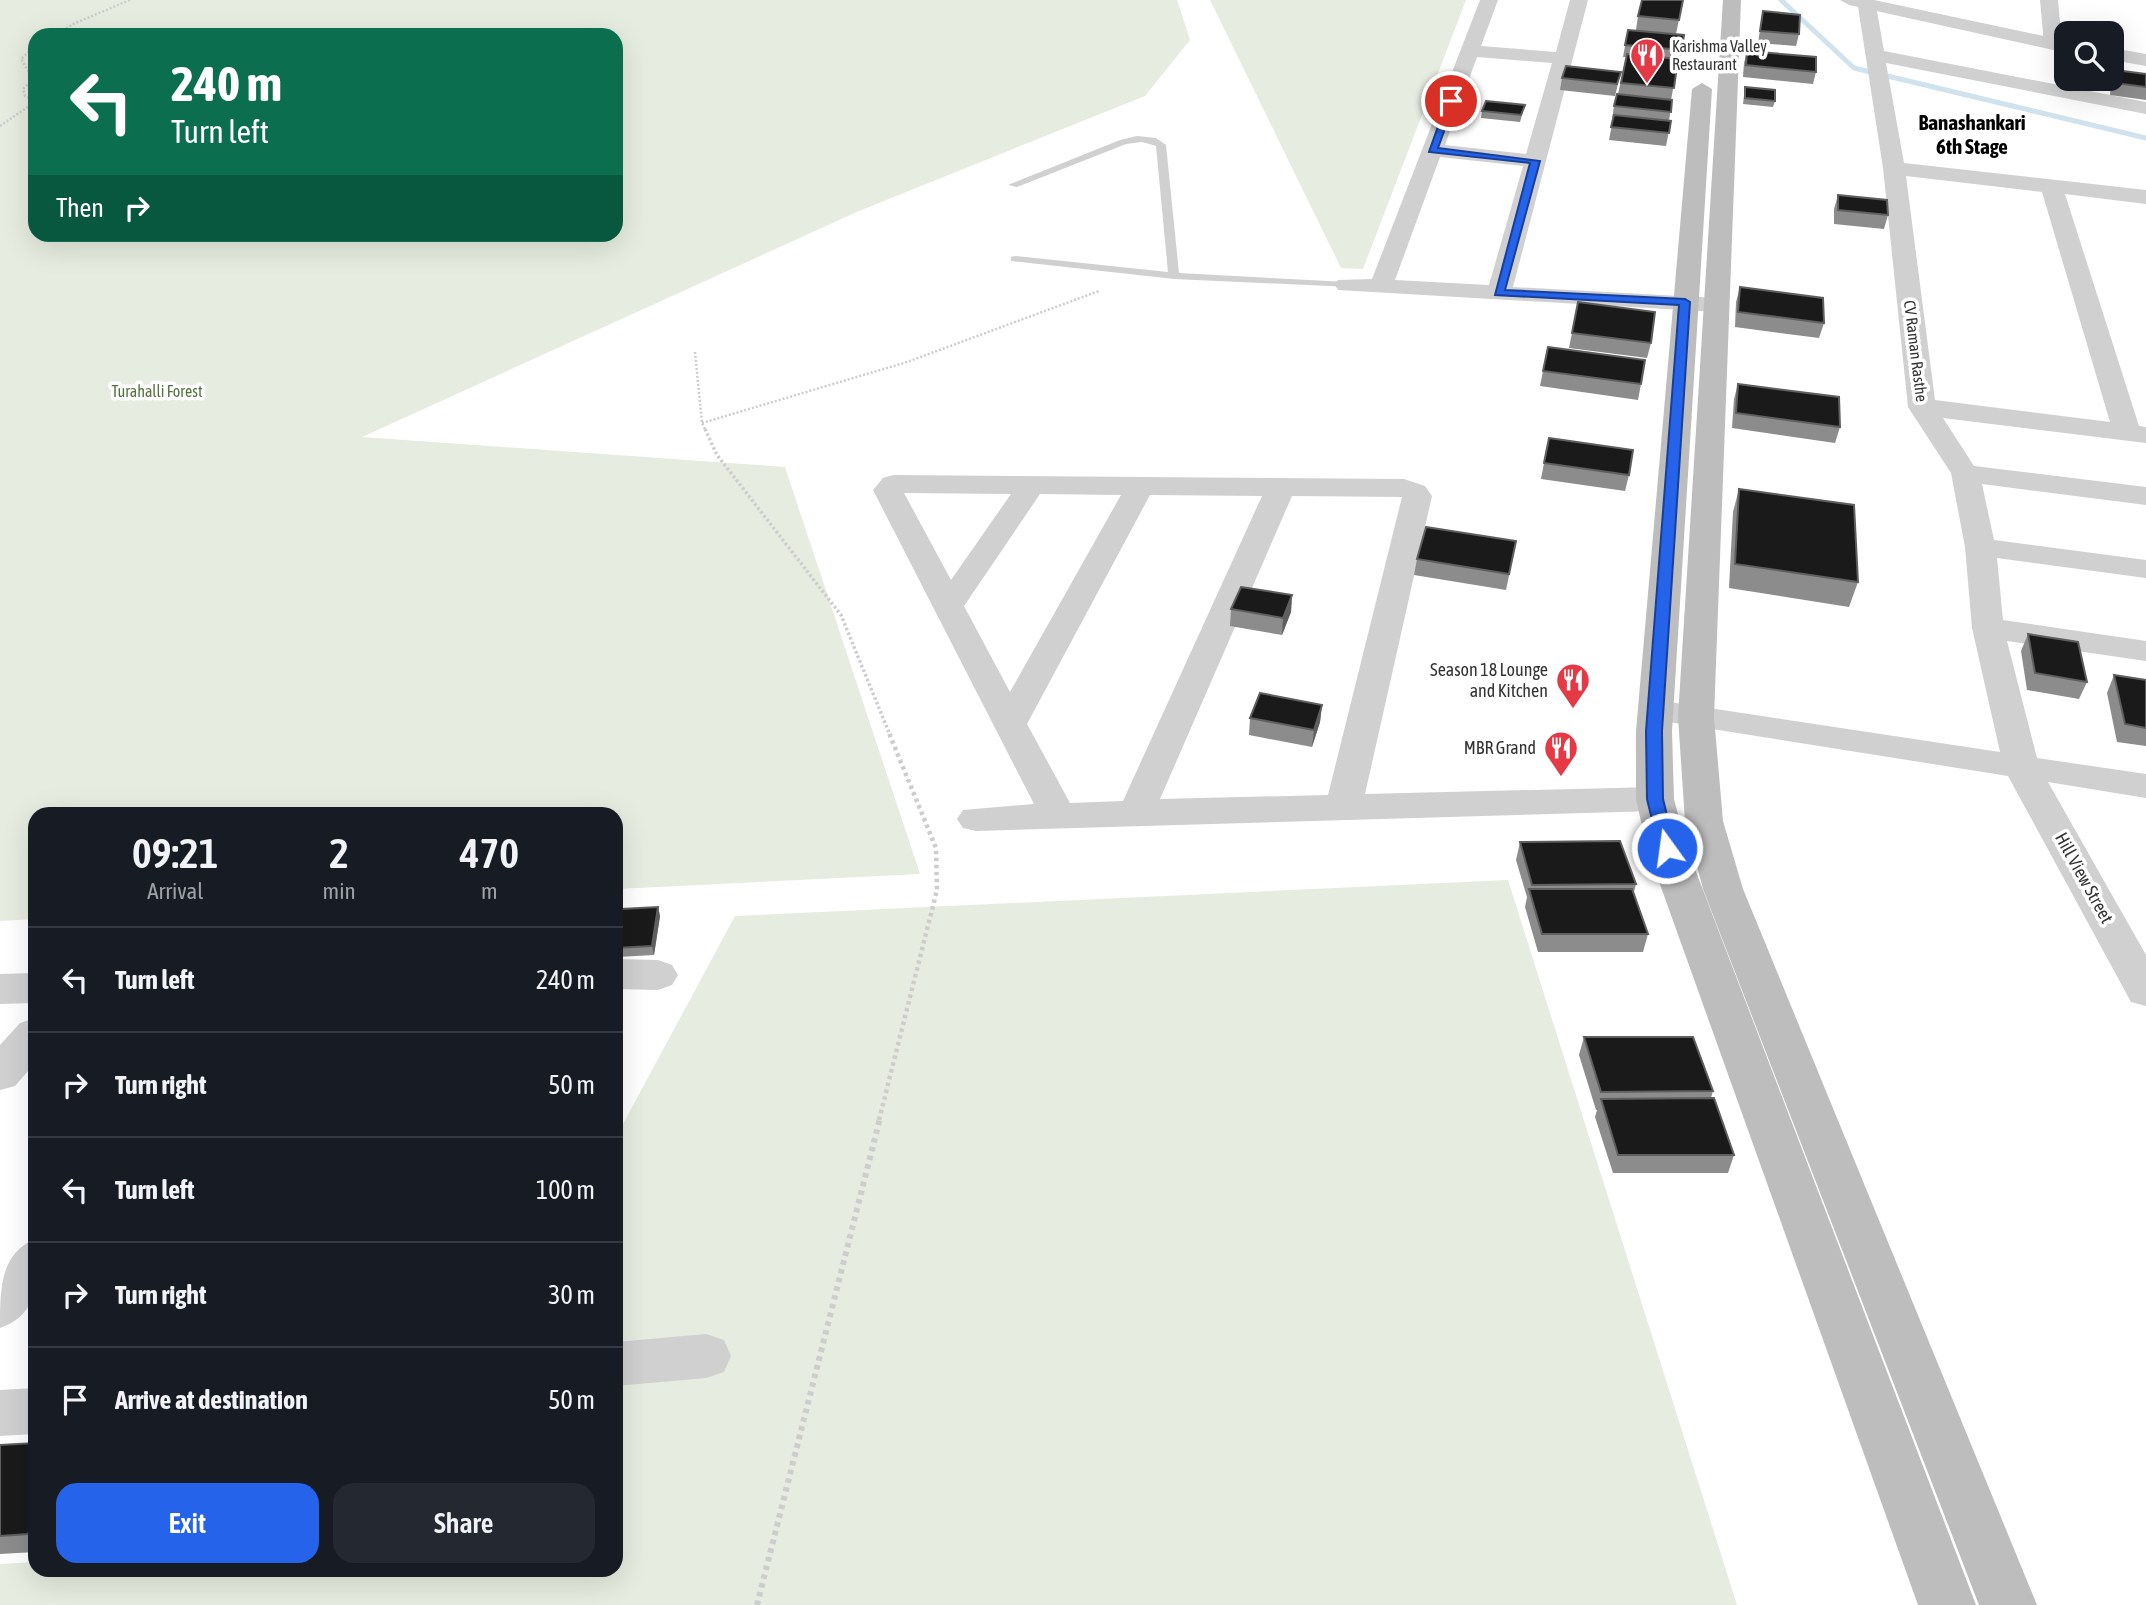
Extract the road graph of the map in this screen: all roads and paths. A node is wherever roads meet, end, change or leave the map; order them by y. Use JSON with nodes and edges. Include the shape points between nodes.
{"nodes":[{"id":1,"x":130,"y":0,"type":"edge"},
{"id":2,"x":1489,"y":0,"type":"edge"},
{"id":3,"x":1579,"y":0,"type":"edge"},
{"id":4,"x":1709,"y":0,"type":"edge"},
{"id":5,"x":1732,"y":0,"type":"edge"},
{"id":6,"x":2049,"y":0,"type":"edge"},
{"id":7,"x":1860,"y":1,"type":"edge"},
{"id":8,"x":2054,"y":21,"type":"edge"},
{"id":9,"x":71,"y":28,"type":"edge"},
{"id":10,"x":2054,"y":44,"type":"edge"},
{"id":11,"x":1470,"y":51,"type":"junction"},
{"id":12,"x":28,"y":52,"type":"edge"},
{"id":13,"x":1874,"y":55,"type":"junction"},
{"id":14,"x":2124,"y":56,"type":"edge"},
{"id":15,"x":1563,"y":58,"type":"junction"},
{"id":16,"x":2146,"y":60,"type":"edge"},
{"id":17,"x":28,"y":70,"type":"edge"},
{"id":18,"x":28,"y":84,"type":"edge"},
{"id":19,"x":28,"y":98,"type":"edge"},
{"id":20,"x":28,"y":106,"type":"edge"},
{"id":21,"x":2146,"y":108,"type":"edge"},
{"id":22,"x":0,"y":126,"type":"edge"},
{"id":23,"x":1432,"y":150,"type":"junction"},
{"id":24,"x":1535,"y":161,"type":"junction"},
{"id":25,"x":1894,"y":168,"type":"junction"},
{"id":26,"x":1013,"y":185,"type":"dead end"},
{"id":27,"x":2051,"y":185,"type":"junction"},
{"id":28,"x":2146,"y":197,"type":"edge"},
{"id":29,"x":1015,"y":260,"type":"dead end"},
{"id":30,"x":1146,"y":273,"type":"junction"},
{"id":31,"x":1174,"y":276,"type":"junction"},
{"id":32,"x":1347,"y":285,"type":"joint"},
{"id":33,"x":1381,"y":286,"type":"junction"},
{"id":34,"x":1499,"y":292,"type":"junction"},
{"id":35,"x":1701,"y":303,"type":"junction"},
{"id":36,"x":695,"y":352,"type":"dead end"},
{"id":37,"x":1922,"y":407,"type":"junction"},
{"id":38,"x":702,"y":422,"type":"junction"},
{"id":39,"x":2136,"y":434,"type":"edge"},
{"id":40,"x":1965,"y":473,"type":"junction"},
{"id":41,"x":1032,"y":484,"type":"junction"},
{"id":42,"x":1141,"y":484,"type":"junction"},
{"id":43,"x":1280,"y":487,"type":"junction"},
{"id":44,"x":2146,"y":496,"type":"edge"},
{"id":45,"x":1980,"y":547,"type":"junction"},
{"id":46,"x":2146,"y":569,"type":"edge"},
{"id":47,"x":947,"y":608,"type":"junction"},
{"id":48,"x":1988,"y":628,"type":"junction"},
{"id":49,"x":2146,"y":651,"type":"edge"},
{"id":50,"x":1656,"y":710,"type":"junction"},
{"id":51,"x":1696,"y":717,"type":"junction"},
{"id":52,"x":1009,"y":725,"type":"junction"},
{"id":53,"x":2021,"y":766,"type":"junction"},
{"id":54,"x":2146,"y":786,"type":"edge"},
{"id":55,"x":1655,"y":799,"type":"junction"},
{"id":56,"x":1344,"y":807,"type":"junction"},
{"id":57,"x":1136,"y":812,"type":"junction"},
{"id":58,"x":1058,"y":816,"type":"junction"},
{"id":59,"x":976,"y":819,"type":"dead end"},
{"id":60,"x":623,"y":974,"type":"edge"},
{"id":61,"x":658,"y":975,"type":"dead end"},
{"id":62,"x":28,"y":988,"type":"edge"},
{"id":63,"x":0,"y":989,"type":"edge"},
{"id":64,"x":2146,"y":991,"type":"edge"},
{"id":65,"x":28,"y":1042,"type":"edge"},
{"id":66,"x":0,"y":1074,"type":"edge"},
{"id":67,"x":28,"y":1269,"type":"edge"},
{"id":68,"x":0,"y":1307,"type":"edge"},
{"id":69,"x":706,"y":1356,"type":"dead end"},
{"id":70,"x":623,"y":1363,"type":"edge"},
{"id":71,"x":28,"y":1411,"type":"edge"},
{"id":72,"x":0,"y":1413,"type":"edge"},
{"id":73,"x":757,"y":1605,"type":"edge"},
{"id":74,"x":1947,"y":1605,"type":"edge"},
{"id":75,"x":2008,"y":1605,"type":"edge"}],
"edges":[{"from":1,"to":9,"type":"path"},
{"from":2,"to":11,"type":"street"},
{"from":3,"to":15,"type":"street"},
{"from":4,"to":35,"type":"main road"},
{"from":5,"to":35,"type":"main road"},
{"from":6,"to":8,"type":"street"},
{"from":7,"to":10,"type":"street"},
{"from":7,"to":13,"type":"street","name":"CV Raman Rasthe"},
{"from":11,"to":15,"type":"street"},
{"from":11,"to":23,"type":"street"},
{"from":12,"to":17,"type":"path","via":[[21,59]]},
{"from":13,"to":21,"type":"street"},
{"from":13,"to":25,"type":"street","name":"CV Raman Rasthe"},
{"from":14,"to":16,"type":"street"},
{"from":15,"to":24,"type":"street"},
{"from":18,"to":19,"type":"path","via":[[23,89]]},
{"from":20,"to":22,"type":"path"},
{"from":23,"to":24,"type":"street"},
{"from":23,"to":33,"type":"street"},
{"from":24,"to":34,"type":"street"},
{"from":25,"to":27,"type":"street"},
{"from":25,"to":37,"type":"street","name":"CV Raman Rasthe"},
{"from":26,"to":31,"type":"lane","via":[[1123,142],[1158,143]]},
{"from":27,"to":28,"type":"street"},
{"from":27,"to":39,"type":"street"},
{"from":29,"to":30,"type":"lane"},
{"from":30,"to":31,"type":"lane"},
{"from":30,"to":38,"type":"path","via":[[907,362]]},
{"from":31,"to":32,"type":"lane"},
{"from":32,"to":33,"type":"street"},
{"from":33,"to":34,"type":"street"},
{"from":34,"to":35,"type":"street"},
{"from":35,"to":50,"type":"main road"},
{"from":35,"to":51,"type":"main road"},
{"from":36,"to":38,"type":"path"},
{"from":37,"to":39,"type":"street"},
{"from":37,"to":40,"type":"street","name":"CV Raman Rasthe"},
{"from":38,"to":73,"type":"path","via":[[717,455],[841,615],[936,848],[937,869],[933,904]]},
{"from":40,"to":44,"type":"street"},
{"from":40,"to":45,"type":"street","name":"CV Raman Rasthe"},
{"from":41,"to":42,"type":"street"},
{"from":41,"to":47,"type":"street"},
{"from":41,"to":47,"type":"street","via":[[899,482],[889,487]]},
{"from":42,"to":43,"type":"street"},
{"from":42,"to":52,"type":"street"},
{"from":43,"to":56,"type":"street","via":[[1404,488],[1417,494]]},
{"from":43,"to":57,"type":"street"},
{"from":45,"to":46,"type":"street"},
{"from":45,"to":48,"type":"street","name":"CV Raman Rasthe"},
{"from":47,"to":52,"type":"street"},
{"from":48,"to":49,"type":"street"},
{"from":48,"to":53,"type":"street","name":"CV Raman Rasthe"},
{"from":50,"to":51,"type":"street"},
{"from":50,"to":55,"type":"main road"},
{"from":51,"to":53,"type":"street"},
{"from":51,"to":75,"type":"main road","via":[[1704,821],[1723,889]]},
{"from":52,"to":58,"type":"street"},
{"from":53,"to":54,"type":"street"},
{"from":53,"to":64,"type":"street","name":"Hill View Street"},
{"from":55,"to":56,"type":"street"},
{"from":55,"to":74,"type":"main road","via":[[1672,861]]},
{"from":56,"to":57,"type":"street"},
{"from":57,"to":58,"type":"street"},
{"from":58,"to":59,"type":"street"},
{"from":60,"to":61,"type":"street"},
{"from":62,"to":63,"type":"street"},
{"from":65,"to":66,"type":"street"},
{"from":67,"to":68,"type":"street"},
{"from":69,"to":70,"type":"street"},
{"from":71,"to":72,"type":"street"}]}
